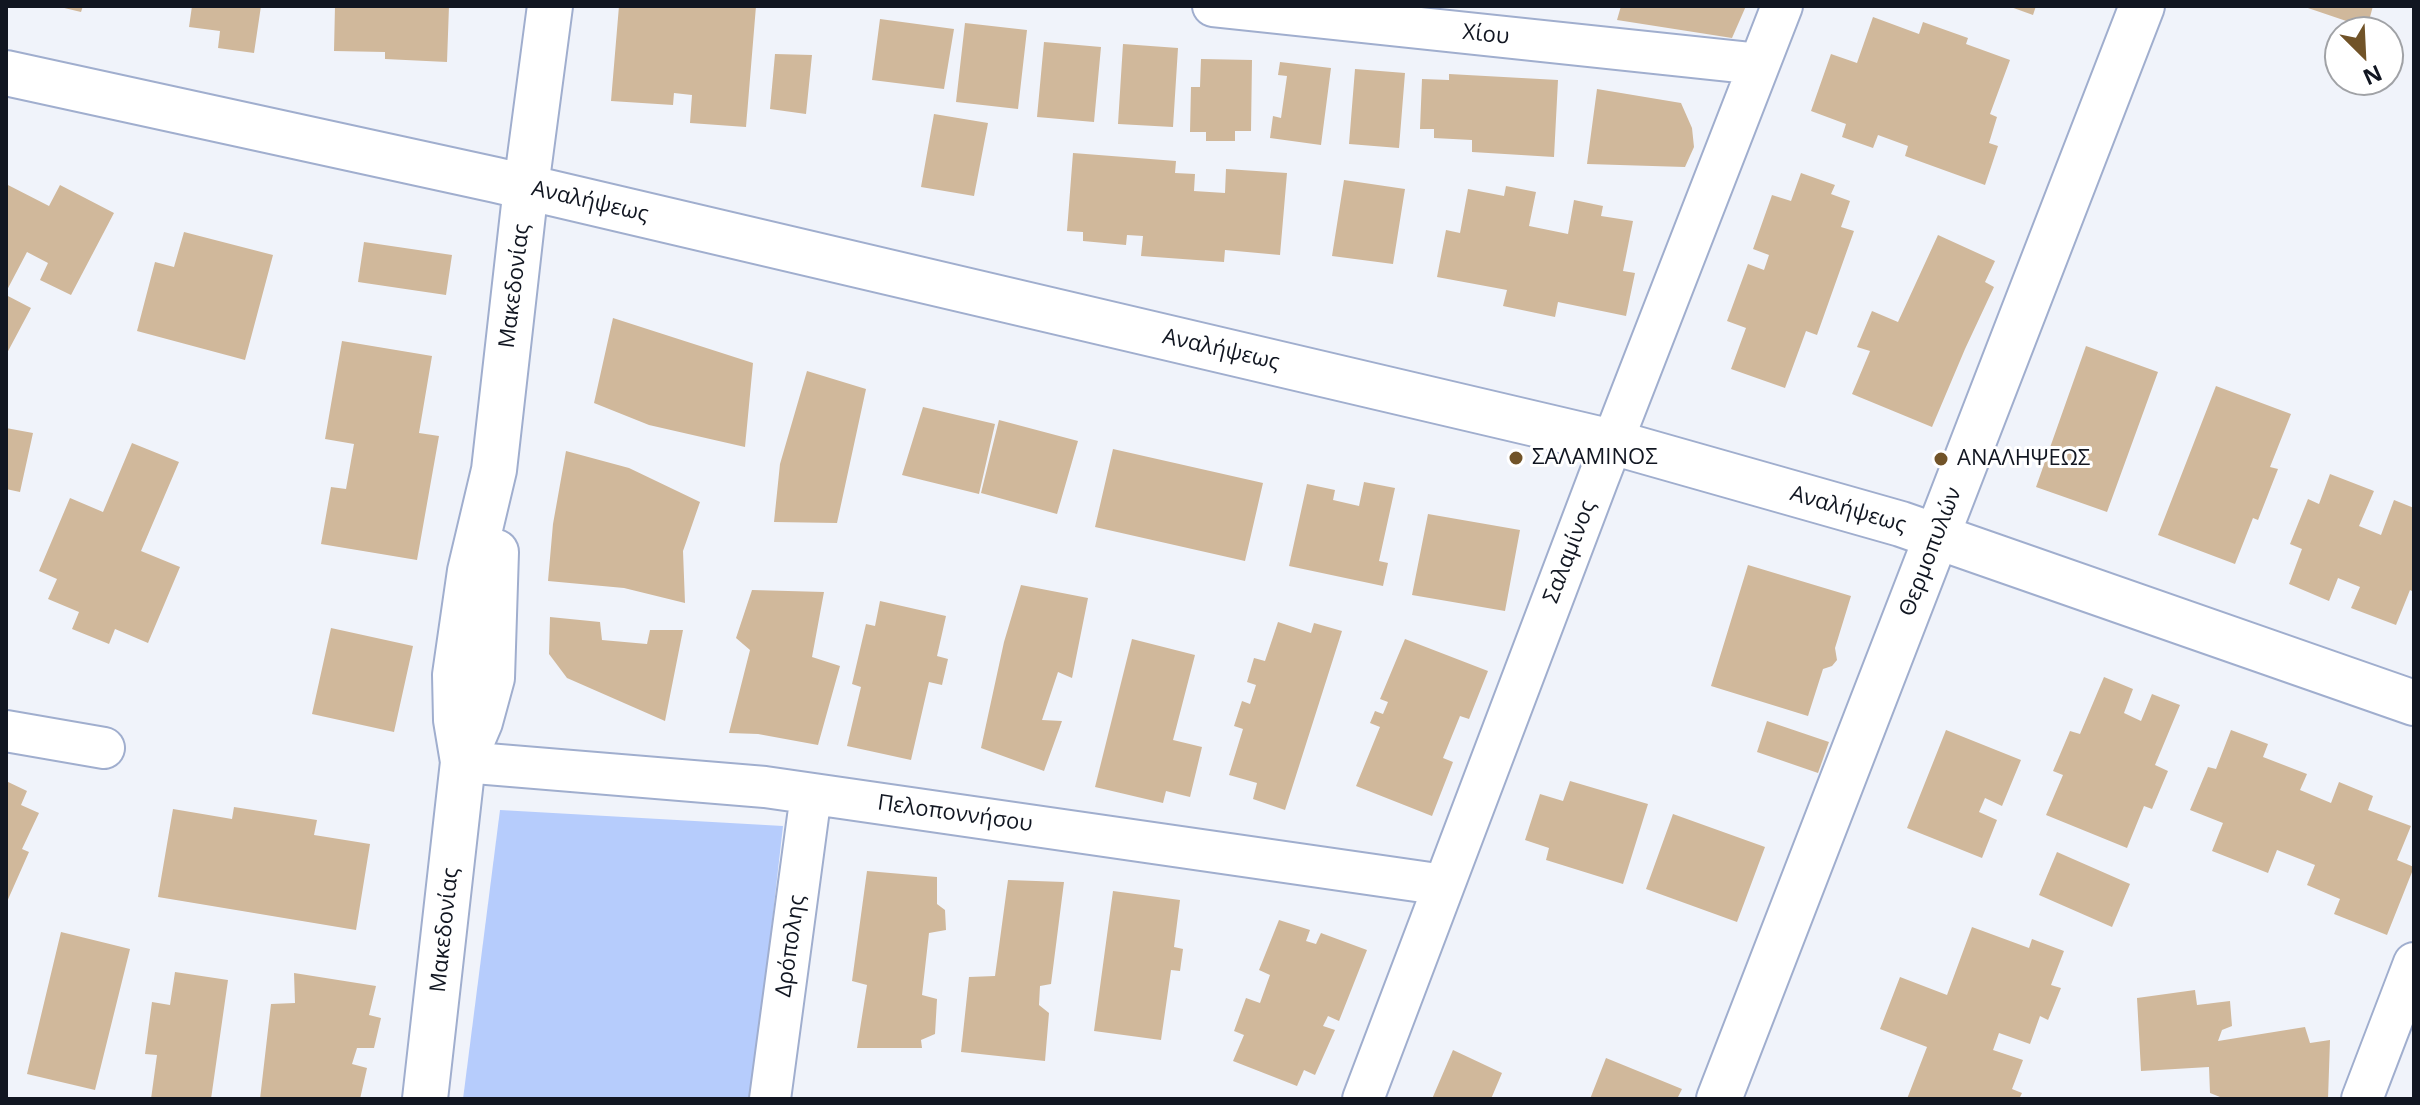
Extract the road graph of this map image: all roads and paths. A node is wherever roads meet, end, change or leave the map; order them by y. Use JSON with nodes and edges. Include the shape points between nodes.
{"nodes":[{"id":1,"x":550,"y":6,"type":"edge"},
{"id":2,"x":1213,"y":6,"type":"edge"},
{"id":3,"x":1782,"y":6,"type":"edge"},
{"id":4,"x":2142,"y":6,"type":"edge"},
{"id":5,"x":1759,"y":64,"type":"junction"},
{"id":6,"x":6,"y":73,"type":"edge"},
{"id":7,"x":526,"y":187,"type":"junction"},
{"id":8,"x":1612,"y":442,"type":"junction"},
{"id":9,"x":1937,"y":536,"type":"junction"},
{"id":10,"x":2414,"y":703,"type":"edge"},
{"id":11,"x":6,"y":731,"type":"edge"},
{"id":12,"x":104,"y":748,"type":"dead end"},
{"id":13,"x":463,"y":762,"type":"junction"},
{"id":14,"x":811,"y":794,"type":"junction"},
{"id":15,"x":1444,"y":885,"type":"junction"},
{"id":16,"x":2414,"y":963,"type":"edge"},
{"id":17,"x":425,"y":1099,"type":"edge"},
{"id":18,"x":770,"y":1099,"type":"edge"},
{"id":19,"x":1363,"y":1099,"type":"edge"},
{"id":20,"x":1719,"y":1099,"type":"edge"},
{"id":21,"x":2362,"y":1099,"type":"edge"}],
"edges":[{"from":1,"to":7,"type":"street","name":"Μακεδονίας"},
{"from":2,"to":5,"type":"street","name":"Χίου"},
{"from":3,"to":5,"type":"street","name":"Σαλαμίνος"},
{"from":4,"to":9,"type":"street","name":"Θερμοπυλών"},
{"from":5,"to":8,"type":"street","name":"Σαλαμίνος"},
{"from":6,"to":7,"type":"street","name":"Αναλήψεως"},
{"from":7,"to":8,"type":"street","name":"Αναλήψεως"},
{"from":7,"to":13,"type":"street","name":"Μακεδονίας","via":[[494,470],[492,678]]},
{"from":8,"to":9,"type":"street","name":"Αναλήψεως"},
{"from":8,"to":15,"type":"street","name":"Σαλαμίνος"},
{"from":9,"to":10,"type":"street","name":"Αναλήψεως"},
{"from":9,"to":20,"type":"street","name":"Θερμοπυλών"},
{"from":11,"to":12,"type":"street"},
{"from":13,"to":14,"type":"street","name":"Πελοποννήσου"},
{"from":13,"to":17,"type":"street","name":"Μακεδονίας"},
{"from":14,"to":15,"type":"street","name":"Πελοποννήσου"},
{"from":14,"to":18,"type":"street","name":"Δρόπολης"},
{"from":15,"to":19,"type":"street","name":"Σαλαμίνος"},
{"from":16,"to":21,"type":"street"}]}
